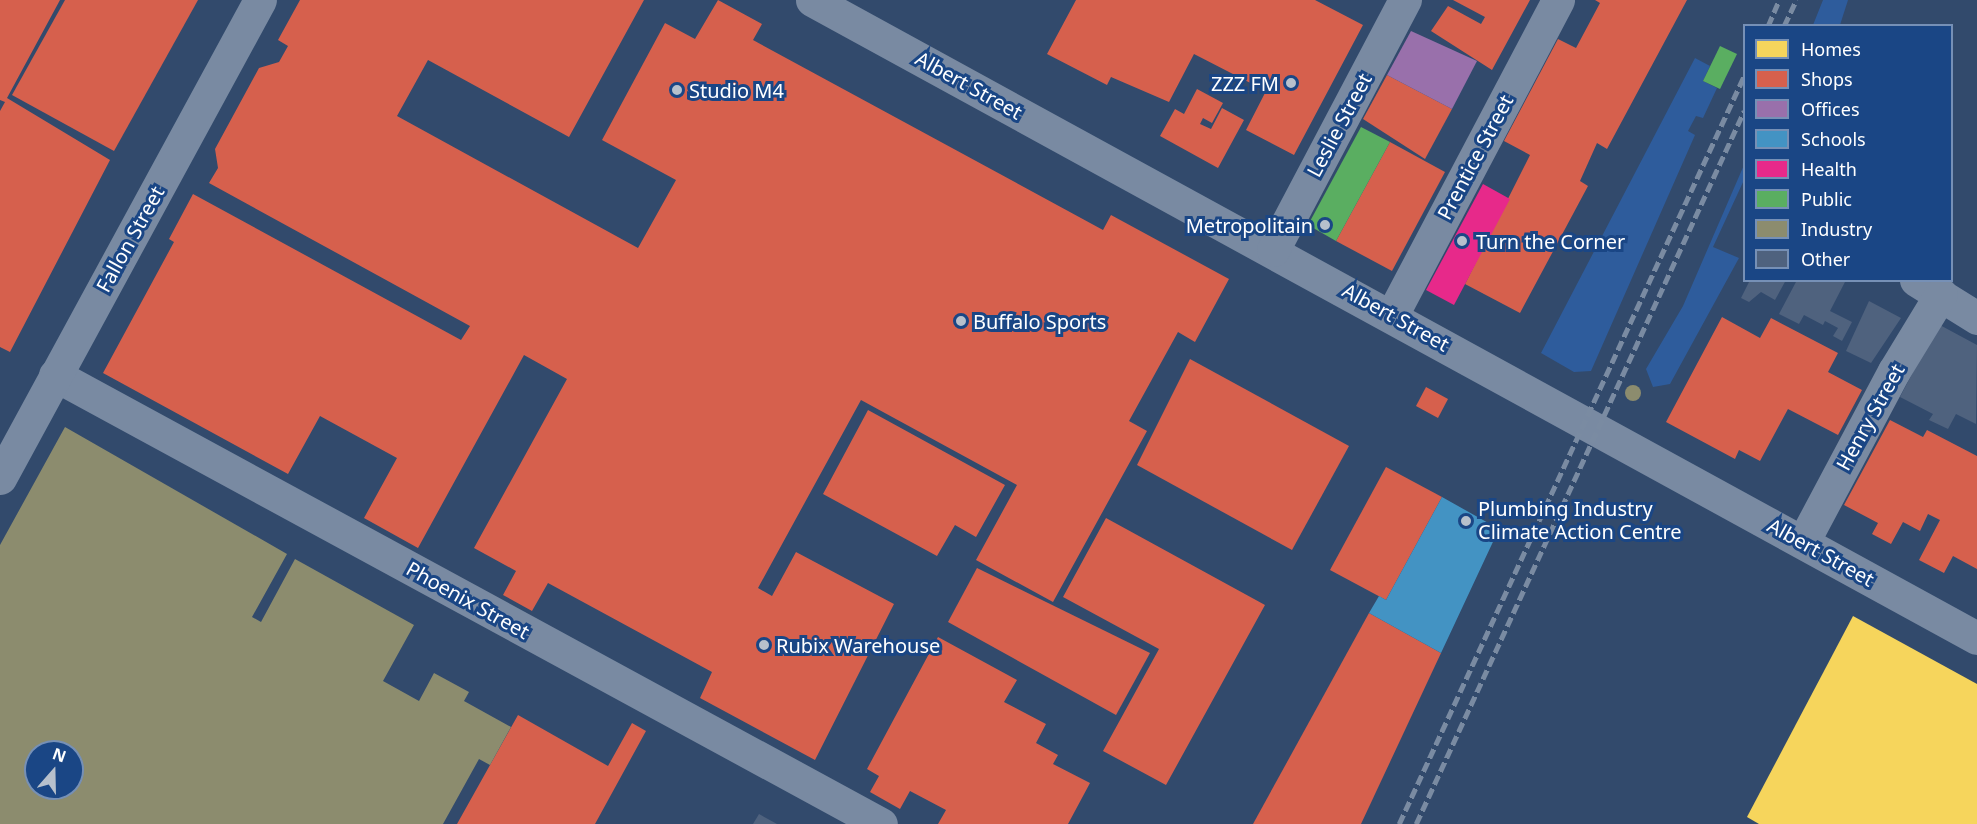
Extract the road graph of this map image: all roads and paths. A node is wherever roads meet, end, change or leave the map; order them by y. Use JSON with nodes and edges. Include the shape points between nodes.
{"nodes":[{"id":1,"x":260,"y":0,"type":"edge"},
{"id":2,"x":812,"y":0,"type":"edge"},
{"id":3,"x":1405,"y":0,"type":"edge"},
{"id":4,"x":1558,"y":0,"type":"edge"},
{"id":5,"x":1273,"y":250,"type":"junction"},
{"id":6,"x":1929,"y":287,"type":"edge"},
{"id":7,"x":1392,"y":315,"type":"junction"},
{"id":8,"x":1977,"y":318,"type":"edge"},
{"id":9,"x":55,"y":375,"type":"junction"},
{"id":10,"x":0,"y":478,"type":"edge"},
{"id":11,"x":1803,"y":542,"type":"junction"},
{"id":12,"x":1977,"y":638,"type":"edge"},
{"id":13,"x":881,"y":824,"type":"edge"}],
"edges":[{"from":1,"to":9,"type":"street","name":"Fallon Street"},
{"from":2,"to":5,"type":"street","name":"Albert Street"},
{"from":3,"to":5,"type":"street","name":"Leslie Street"},
{"from":4,"to":7,"type":"street","name":"Prentice Street"},
{"from":5,"to":7,"type":"street","name":"Albert Street"},
{"from":6,"to":8,"type":"street"},
{"from":6,"to":11,"type":"street","name":"Henry Street","via":[[1893,371]]},
{"from":7,"to":11,"type":"street","name":"Albert Street"},
{"from":9,"to":10,"type":"street","name":"Fallon Street"},
{"from":9,"to":13,"type":"street","name":"Phoenix Street"},
{"from":11,"to":12,"type":"street","name":"Albert Street"}]}
